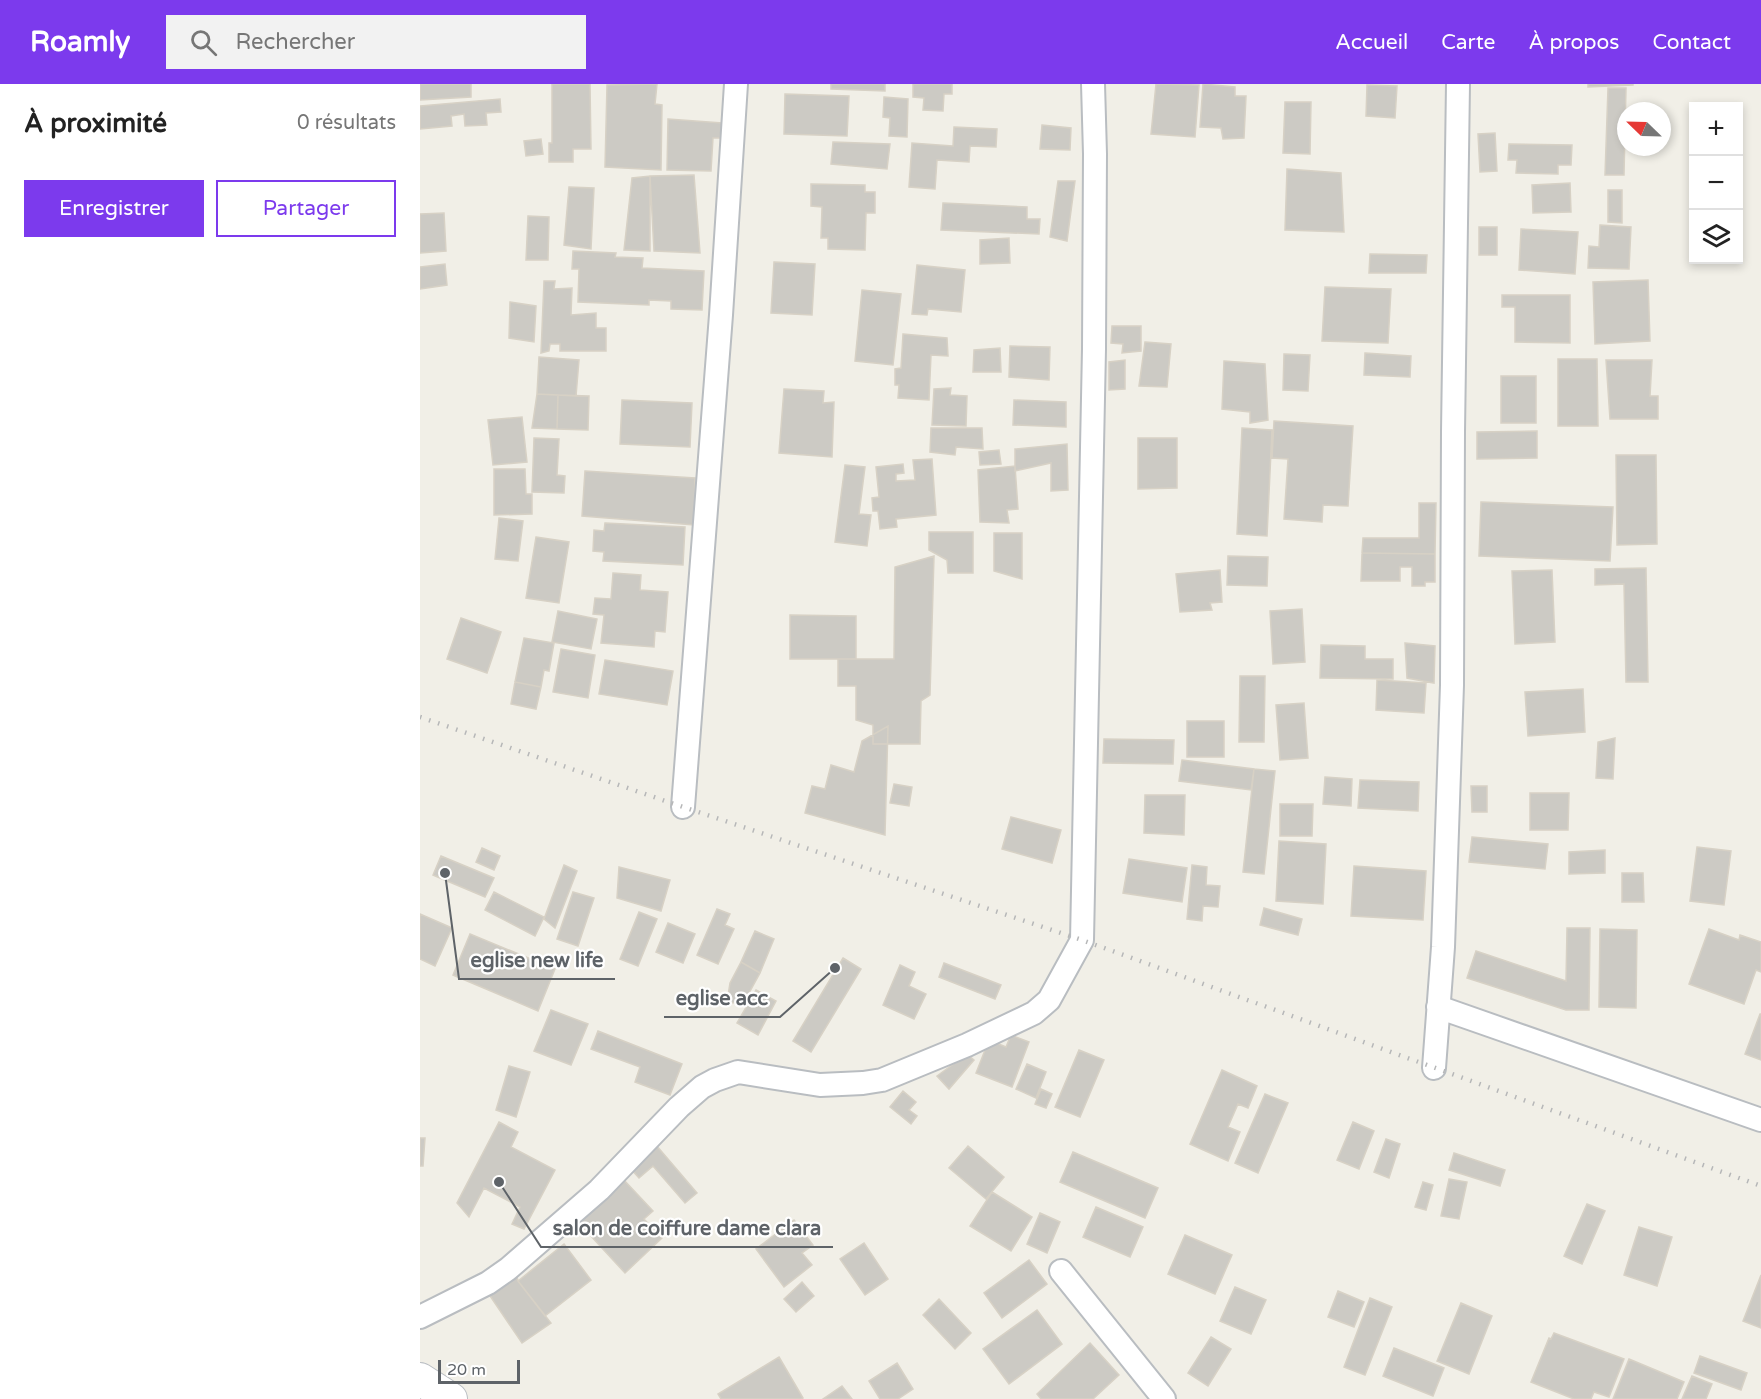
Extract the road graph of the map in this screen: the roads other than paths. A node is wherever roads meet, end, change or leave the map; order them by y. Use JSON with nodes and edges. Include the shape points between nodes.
{"nodes":[{"id":1,"x":736,"y":84,"type":"edge"},
{"id":2,"x":1093,"y":84,"type":"edge"},
{"id":3,"x":1458,"y":84,"type":"edge"},
{"id":4,"x":683,"y":807,"type":"dead end"},
{"id":5,"x":1438,"y":1007,"type":"junction"},
{"id":6,"x":1434,"y":1068,"type":"dead end"},
{"id":7,"x":1761,"y":1120,"type":"edge"},
{"id":8,"x":1061,"y":1271,"type":"dead end"},
{"id":9,"x":420,"y":1317,"type":"edge"},
{"id":10,"x":420,"y":1379,"type":"edge"},
{"id":11,"x":451,"y":1399,"type":"edge"},
{"id":12,"x":1164,"y":1399,"type":"edge"}],
"edges":[{"from":1,"to":4,"type":"street"},
{"from":2,"to":9,"type":"street","via":[[1094,350],[1082,940],[1048,1000],[1034,1013],[906,1071],[882,1080],[820,1085],[738,1072],[708,1084],[679,1107],[599,1190],[508,1269]]},
{"from":3,"to":5,"type":"street","via":[[1452,685]]},
{"from":5,"to":6,"type":"street"},
{"from":5,"to":7,"type":"street"},
{"from":8,"to":12,"type":"street"},
{"from":10,"to":11,"type":"street"}]}
